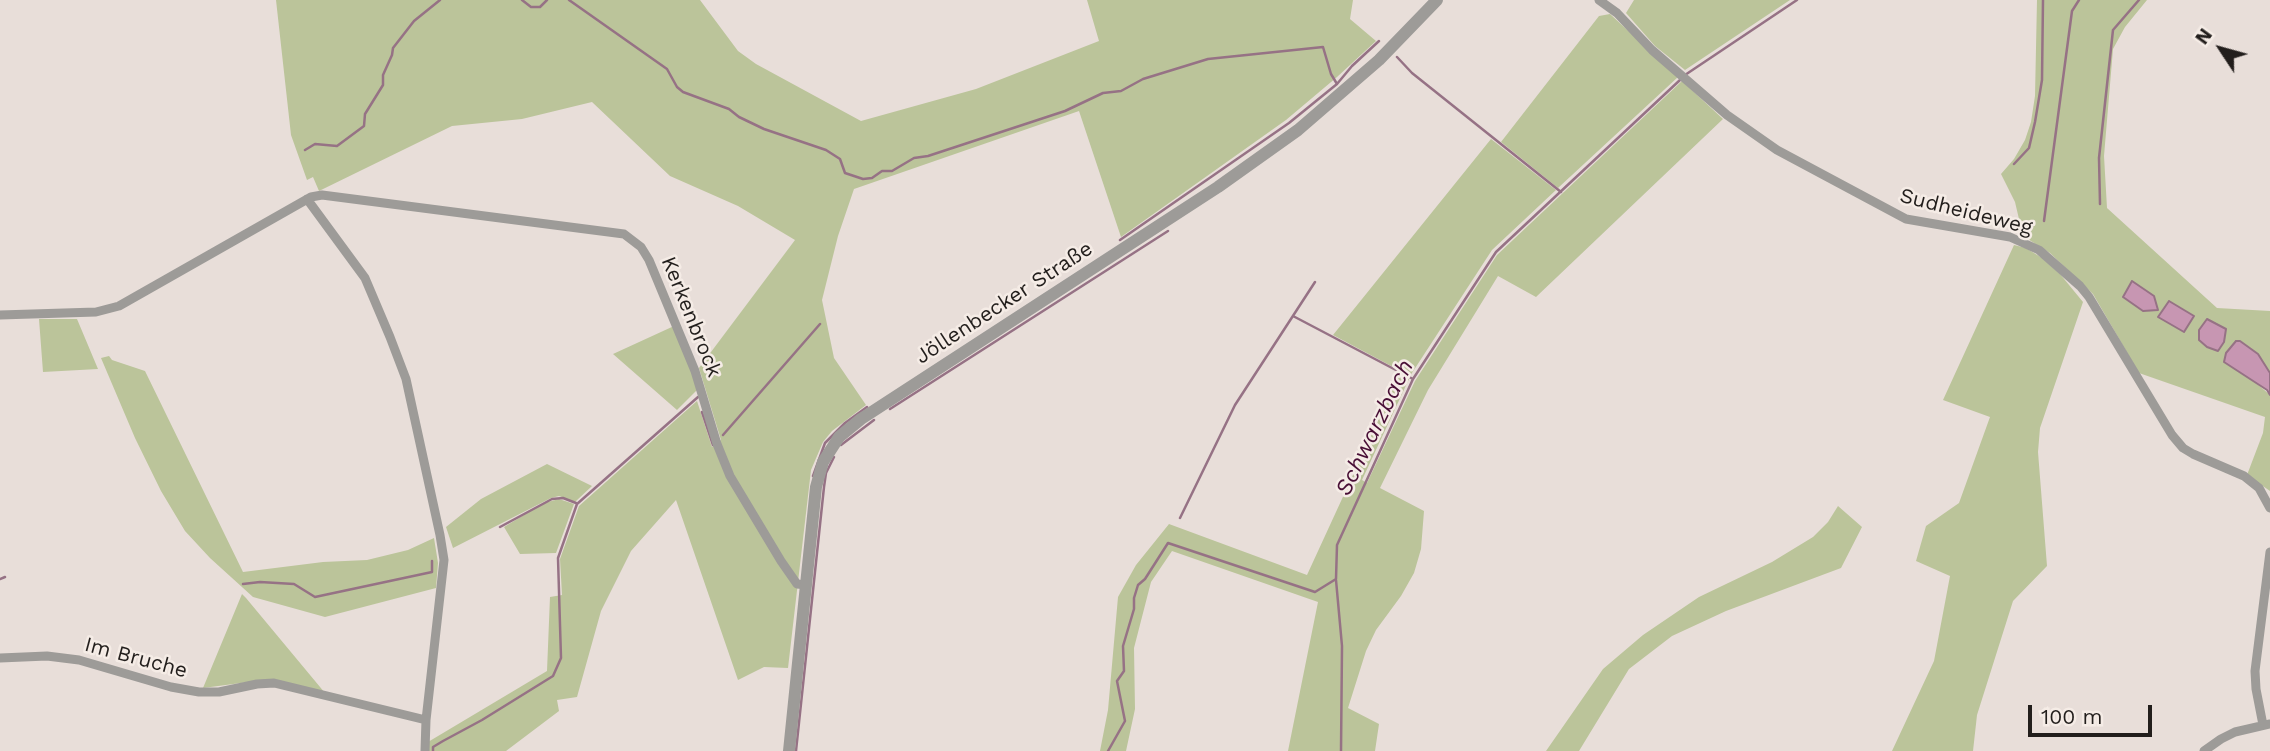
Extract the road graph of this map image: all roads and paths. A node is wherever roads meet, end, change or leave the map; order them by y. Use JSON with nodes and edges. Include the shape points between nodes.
{"nodes":[{"id":1,"x":1437,"y":0,"type":"edge"},
{"id":2,"x":1599,"y":0,"type":"edge"},
{"id":3,"x":307,"y":199,"type":"junction"},
{"id":4,"x":0,"y":315,"type":"edge"},
{"id":5,"x":2270,"y":508,"type":"edge"},
{"id":6,"x":2270,"y":552,"type":"edge"},
{"id":7,"x":807,"y":585,"type":"junction"},
{"id":8,"x":0,"y":658,"type":"edge"},
{"id":9,"x":426,"y":720,"type":"junction"},
{"id":10,"x":2266,"y":724,"type":"edge"},
{"id":11,"x":425,"y":751,"type":"edge"},
{"id":12,"x":789,"y":751,"type":"edge"},
{"id":13,"x":2204,"y":751,"type":"edge"}],
"edges":[{"from":1,"to":7,"type":"street","name":"Jöllenbecker Straße","via":[[1379,60],[1298,130],[839,437],[818,480]]},
{"from":2,"to":5,"type":"street","name":"Sudheideweg","via":[[1754,136],[1906,219],[2010,237],[2039,250],[2089,297],[2183,448],[2244,476],[2259,488]]},
{"from":3,"to":4,"type":"street","name":"Kerkenbrock","via":[[119,306],[96,312]]},
{"from":3,"to":7,"type":"street","name":"Kerkenbrock","via":[[322,195],[624,234],[633,240],[649,260],[675,320],[730,476],[797,584]]},
{"from":3,"to":9,"type":"street","via":[[365,278],[406,379],[444,560]]},
{"from":6,"to":10,"type":"street","via":[[2255,671]]},
{"from":7,"to":12,"type":"street","name":"Jöllenbecker Straße"},
{"from":8,"to":9,"type":"street","name":"Im Bruche","via":[[79,660],[199,692],[274,683]]},
{"from":9,"to":11,"type":"street"},
{"from":10,"to":13,"type":"street","via":[[2221,739]]}]}
